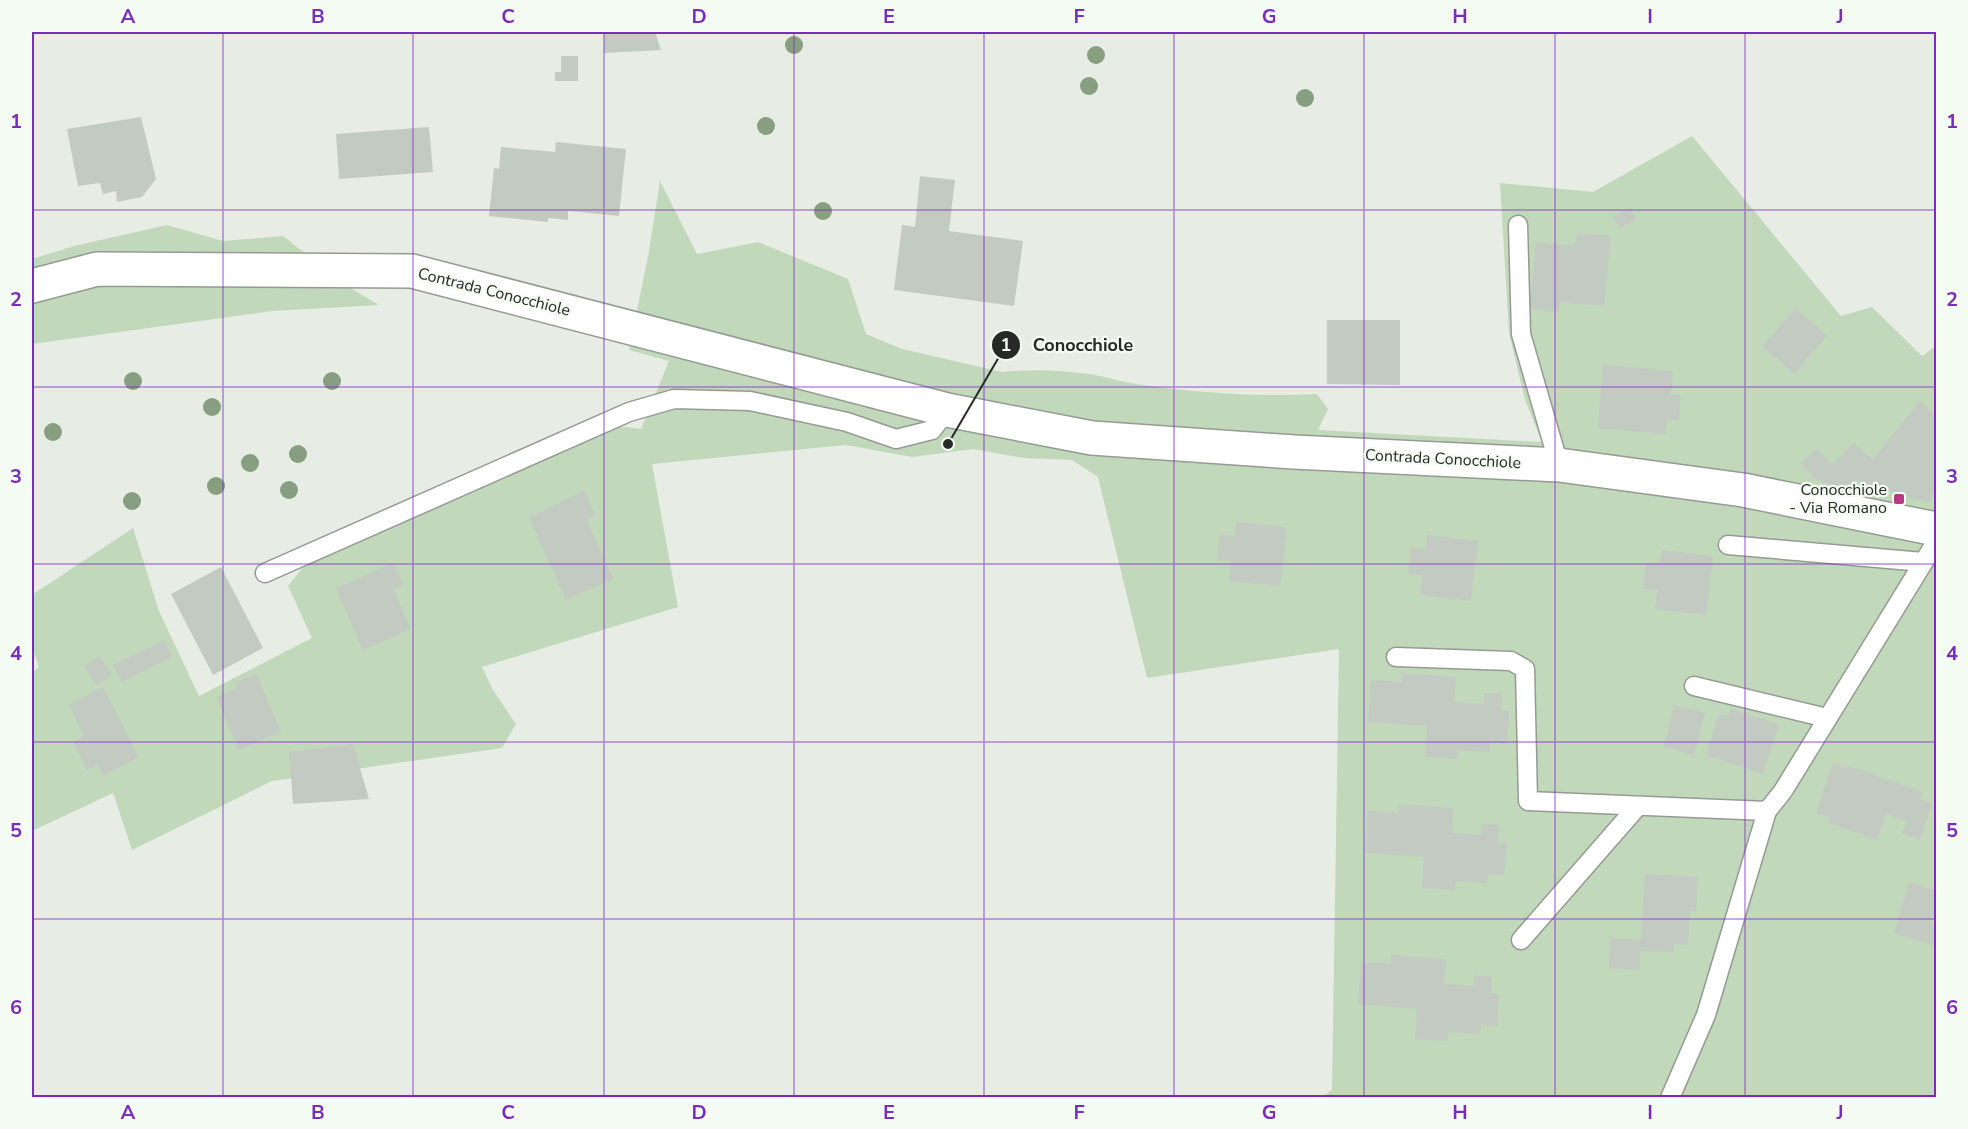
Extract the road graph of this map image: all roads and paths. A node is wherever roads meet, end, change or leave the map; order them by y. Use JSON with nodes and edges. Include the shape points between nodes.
{"nodes":[{"id":1,"x":1518,"y":225,"type":"dead end"},
{"id":2,"x":32,"y":286,"type":"edge"},
{"id":3,"x":947,"y":410,"type":"junction"},
{"id":4,"x":1559,"y":465,"type":"junction"},
{"id":5,"x":1936,"y":529,"type":"edge"},
{"id":6,"x":1936,"y":542,"type":"edge"},
{"id":7,"x":1728,"y":545,"type":"dead end"},
{"id":8,"x":1923,"y":562,"type":"junction"},
{"id":9,"x":265,"y":573,"type":"dead end"},
{"id":10,"x":1396,"y":657,"type":"dead end"},
{"id":11,"x":1694,"y":686,"type":"dead end"},
{"id":12,"x":1827,"y":718,"type":"junction"},
{"id":13,"x":1637,"y":807,"type":"junction"},
{"id":14,"x":1767,"y":811,"type":"junction"},
{"id":15,"x":1521,"y":940,"type":"dead end"},
{"id":16,"x":1670,"y":1098,"type":"edge"}],
"edges":[{"from":1,"to":4,"type":"lane","via":[[1521,334]]},
{"from":2,"to":3,"type":"street","name":"Contrada Conocchiole","via":[[97,269],[412,271]]},
{"from":3,"to":4,"type":"street","name":"Contrada Conocchiole","via":[[1092,438]]},
{"from":3,"to":9,"type":"lane","via":[[933,430],[896,439],[847,422],[750,401],[674,399],[629,412]]},
{"from":4,"to":5,"type":"street","name":"Contrada Conocchiole","via":[[1743,490]]},
{"from":6,"to":8,"type":"lane"},
{"from":7,"to":8,"type":"lane"},
{"from":8,"to":12,"type":"lane"},
{"from":10,"to":13,"type":"lane","via":[[1511,661],[1525,669],[1528,801]]},
{"from":11,"to":12,"type":"lane"},
{"from":12,"to":14,"type":"lane"},
{"from":13,"to":14,"type":"lane"},
{"from":13,"to":15,"type":"lane"},
{"from":14,"to":16,"type":"lane","via":[[1706,1015]]}]}
